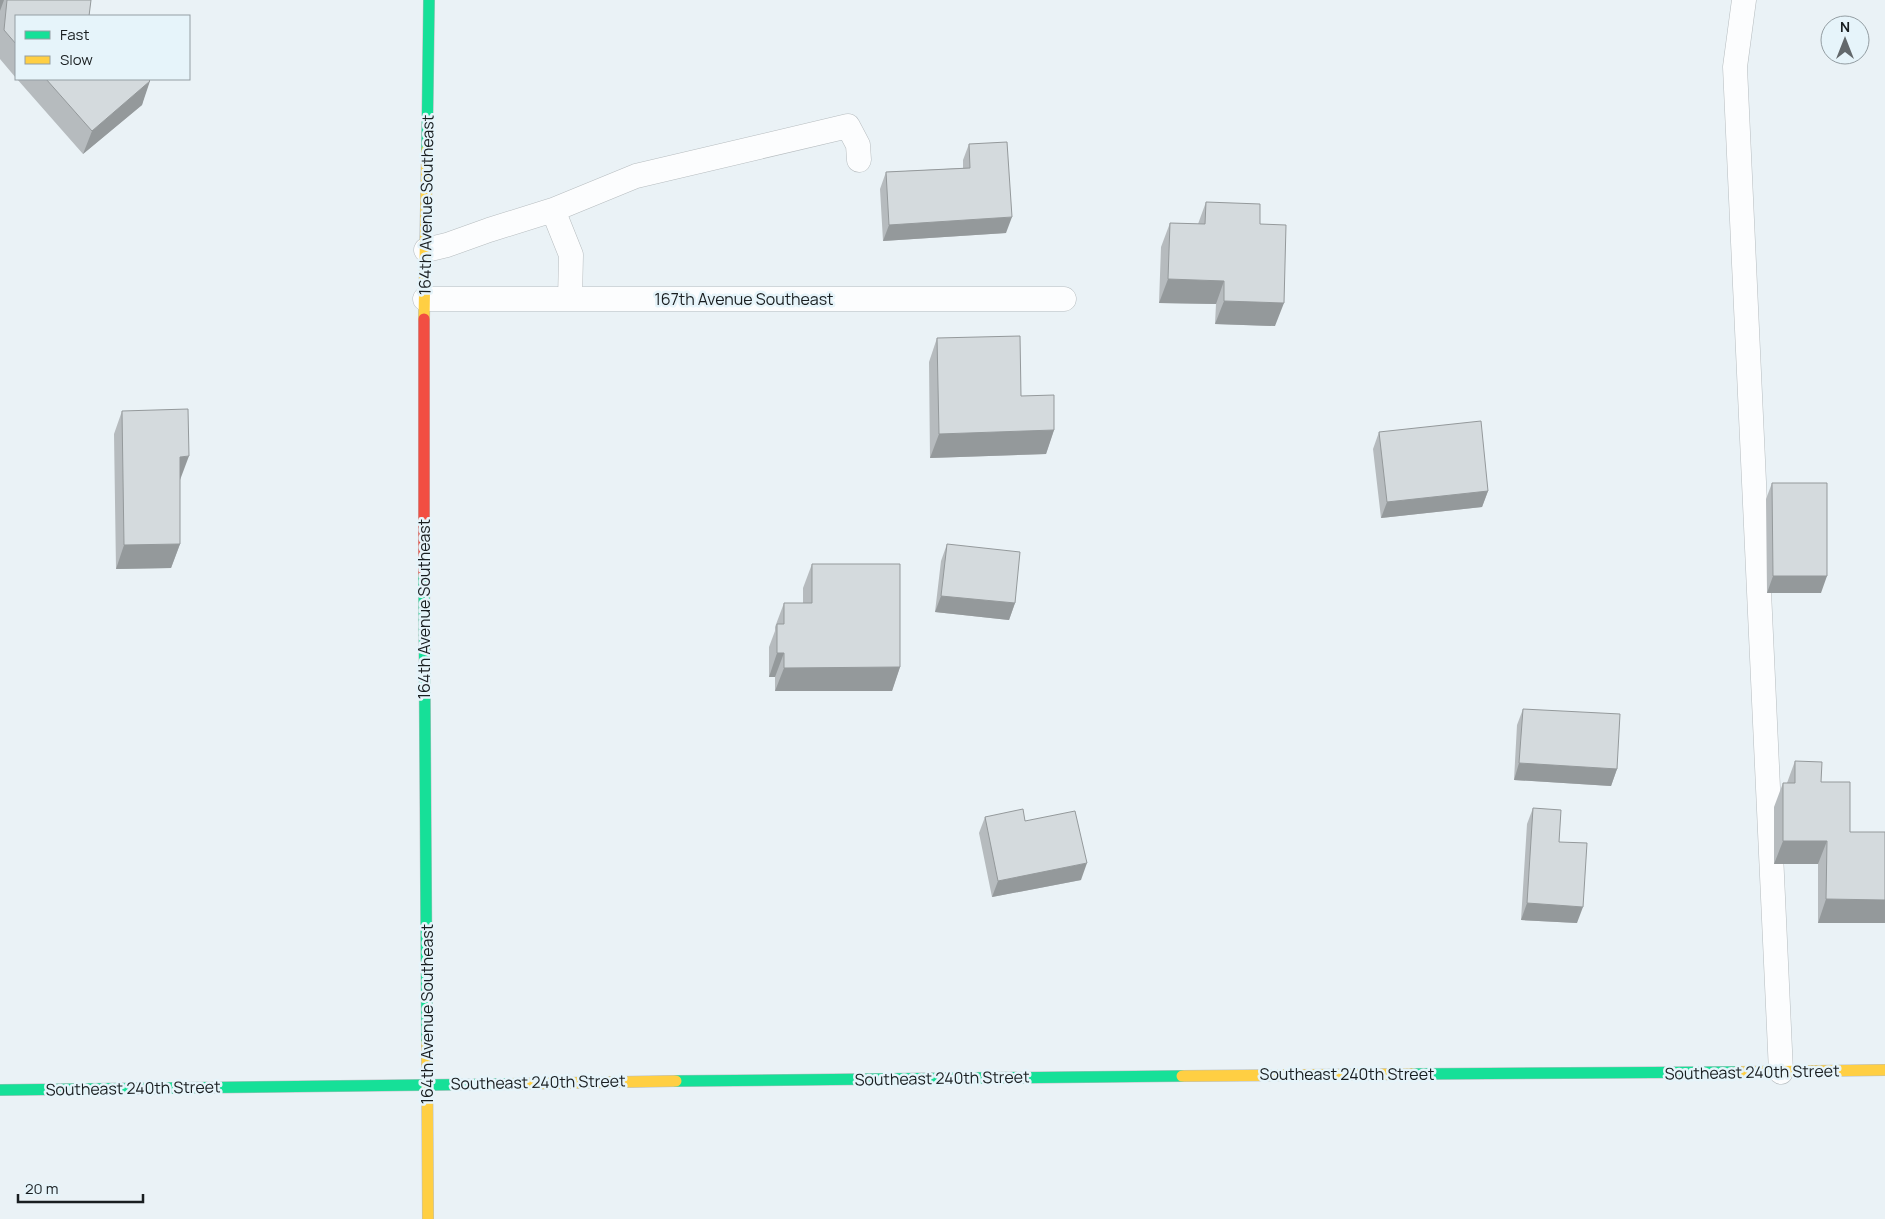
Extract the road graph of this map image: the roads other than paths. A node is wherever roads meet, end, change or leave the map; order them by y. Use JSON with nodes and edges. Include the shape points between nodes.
{"nodes":[{"id":1,"x":430,"y":0,"type":"edge"},
{"id":2,"x":1744,"y":0,"type":"edge"},
{"id":3,"x":859,"y":160,"type":"dead end"},
{"id":4,"x":553,"y":210,"type":"junction"},
{"id":5,"x":426,"y":250,"type":"junction"},
{"id":6,"x":425,"y":299,"type":"junction"},
{"id":7,"x":570,"y":299,"type":"junction"},
{"id":8,"x":1064,"y":299,"type":"dead end"},
{"id":9,"x":1885,"y":1070,"type":"edge"},
{"id":10,"x":1781,"y":1072,"type":"junction"},
{"id":11,"x":427,"y":1084,"type":"junction"},
{"id":12,"x":0,"y":1090,"type":"edge"},
{"id":13,"x":428,"y":1219,"type":"edge"}],
"edges":[{"from":1,"to":5,"type":"main road","name":"164th Avenue Southeast"},
{"from":2,"to":10,"type":"lane","via":[[1735,67]]},
{"from":3,"to":4,"type":"lane","via":[[858,145],[848,126],[636,176]]},
{"from":4,"to":5,"type":"lane"},
{"from":4,"to":7,"type":"lane","via":[[571,255]]},
{"from":5,"to":6,"type":"main road","name":"164th Avenue Southeast"},
{"from":6,"to":7,"type":"lane","name":"167th Avenue Southeast"},
{"from":6,"to":11,"type":"main road","name":"164th Avenue Southeast"},
{"from":7,"to":8,"type":"lane","name":"167th Avenue Southeast"},
{"from":9,"to":10,"type":"main road","name":"Southeast 240th Street"},
{"from":10,"to":11,"type":"main road","name":"Southeast 240th Street"},
{"from":11,"to":12,"type":"main road","name":"Southeast 240th Street"},
{"from":11,"to":13,"type":"main road","name":"164th Avenue Southeast"}]}
